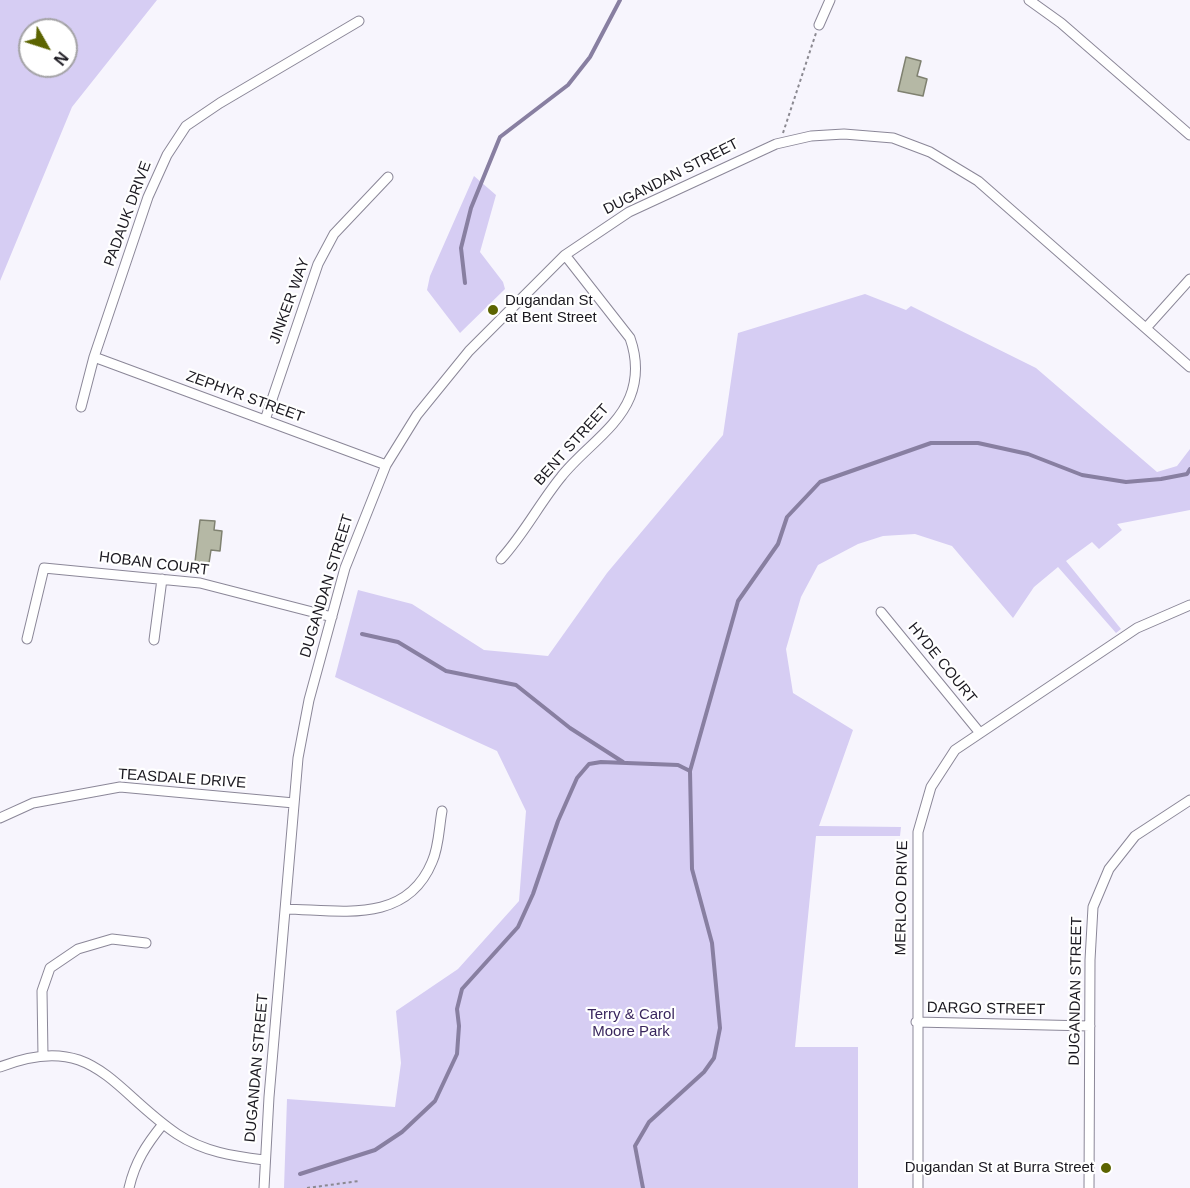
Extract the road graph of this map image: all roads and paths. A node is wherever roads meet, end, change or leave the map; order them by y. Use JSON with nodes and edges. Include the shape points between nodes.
{"nodes":[{"id":1,"x":830,"y":0,"type":"edge"},
{"id":2,"x":1029,"y":0,"type":"edge"},
{"id":3,"x":358,"y":21,"type":"dead end"},
{"id":4,"x":819,"y":25,"type":"joint"},
{"id":5,"x":1190,"y":135,"type":"edge"},
{"id":6,"x":780,"y":143,"type":"junction"},
{"id":7,"x":388,"y":177,"type":"dead end"},
{"id":8,"x":565,"y":255,"type":"junction"},
{"id":9,"x":1190,"y":279,"type":"edge"},
{"id":10,"x":1146,"y":328,"type":"junction"},
{"id":11,"x":94,"y":357,"type":"junction"},
{"id":12,"x":1190,"y":367,"type":"edge"},
{"id":13,"x":81,"y":407,"type":"dead end"},
{"id":14,"x":265,"y":420,"type":"junction"},
{"id":15,"x":386,"y":465,"type":"junction"},
{"id":16,"x":501,"y":560,"type":"dead end"},
{"id":17,"x":162,"y":579,"type":"junction"},
{"id":18,"x":1190,"y":605,"type":"edge"},
{"id":19,"x":881,"y":612,"type":"dead end"},
{"id":20,"x":332,"y":616,"type":"junction"},
{"id":21,"x":27,"y":639,"type":"dead end"},
{"id":22,"x":154,"y":640,"type":"dead end"},
{"id":23,"x":980,"y":733,"type":"junction"},
{"id":24,"x":1190,"y":800,"type":"edge"},
{"id":25,"x":294,"y":803,"type":"junction"},
{"id":26,"x":442,"y":811,"type":"dead end"},
{"id":27,"x":0,"y":818,"type":"edge"},
{"id":28,"x":285,"y":909,"type":"junction"},
{"id":29,"x":146,"y":943,"type":"dead end"},
{"id":30,"x":916,"y":1022,"type":"junction"},
{"id":31,"x":1090,"y":1026,"type":"junction"},
{"id":32,"x":43,"y":1056,"type":"junction"},
{"id":33,"x":0,"y":1067,"type":"edge"},
{"id":34,"x":163,"y":1124,"type":"junction"},
{"id":35,"x":264,"y":1160,"type":"junction"},
{"id":36,"x":359,"y":1181,"type":"dead end"},
{"id":37,"x":129,"y":1188,"type":"edge"},
{"id":38,"x":264,"y":1188,"type":"edge"},
{"id":39,"x":307,"y":1188,"type":"edge"},
{"id":40,"x":918,"y":1188,"type":"edge"},
{"id":41,"x":1089,"y":1188,"type":"edge"}],
"edges":[{"from":1,"to":4,"type":"street"},
{"from":2,"to":5,"type":"street"},
{"from":3,"to":11,"type":"street","name":"PADAUK DRIVE","via":[[186,126],[167,155],[148,197]]},
{"from":4,"to":6,"type":"path"},
{"from":6,"to":8,"type":"street","name":"DUGANDAN STREET","via":[[629,212]]},
{"from":6,"to":10,"type":"street","name":"DUGANDAN STREET","via":[[811,136],[878,136],[911,143],[930,152],[978,181]]},
{"from":7,"to":14,"type":"street","name":"JINKER WAY","via":[[334,234],[318,264]]},
{"from":8,"to":15,"type":"street","name":"DUGANDAN STREET","via":[[450,372]]},
{"from":8,"to":16,"type":"street","name":"BENT STREET","via":[[630,338],[635,381],[622,412],[561,477]]},
{"from":9,"to":10,"type":"street"},
{"from":10,"to":12,"type":"street","name":"DUGANDAN STREET"},
{"from":11,"to":13,"type":"street","name":"PADAUK DRIVE"},
{"from":11,"to":14,"type":"street","name":"ZEPHYR STREET"},
{"from":14,"to":15,"type":"street","name":"ZEPHYR STREET"},
{"from":15,"to":20,"type":"street","name":"DUGANDAN STREET","via":[[360,526]]},
{"from":17,"to":20,"type":"street","name":"HOBAN COURT","via":[[200,583]]},
{"from":17,"to":21,"type":"street","name":"HOBAN COURT","via":[[44,568]]},
{"from":17,"to":22,"type":"street"},
{"from":18,"to":23,"type":"street","name":"MERLOO DRIVE","via":[[1137,628]]},
{"from":19,"to":23,"type":"street","name":"HYDE COURT"},
{"from":20,"to":25,"type":"street","name":"DUGANDAN STREET","via":[[302,732]]},
{"from":23,"to":30,"type":"street","name":"MERLOO DRIVE","via":[[955,750],[931,786],[918,832]]},
{"from":24,"to":31,"type":"street","name":"DUGANDAN STREET","via":[[1135,836],[1109,869],[1093,907]]},
{"from":25,"to":27,"type":"street","name":"TEASDALE DRIVE","via":[[120,788],[33,803]]},
{"from":25,"to":28,"type":"street","name":"DUGANDAN STREET"},
{"from":26,"to":28,"type":"street","via":[[433,861],[420,884],[397,904],[370,910]]},
{"from":28,"to":35,"type":"street","name":"DUGANDAN STREET"},
{"from":29,"to":32,"type":"street","via":[[112,939],[78,949],[50,968],[42,991]]},
{"from":30,"to":31,"type":"street","name":"DARGO STREET"},
{"from":30,"to":40,"type":"street","name":"MERLOO DRIVE"},
{"from":31,"to":41,"type":"street","name":"DUGANDAN STREET"},
{"from":32,"to":33,"type":"street","via":[[26,1056]]},
{"from":32,"to":34,"type":"street","via":[[67,1056],[95,1066]]},
{"from":34,"to":35,"type":"street","via":[[208,1150]]},
{"from":34,"to":37,"type":"street","via":[[135,1164]]},
{"from":35,"to":38,"type":"street","name":"DUGANDAN STREET"},
{"from":36,"to":39,"type":"path"}]}
